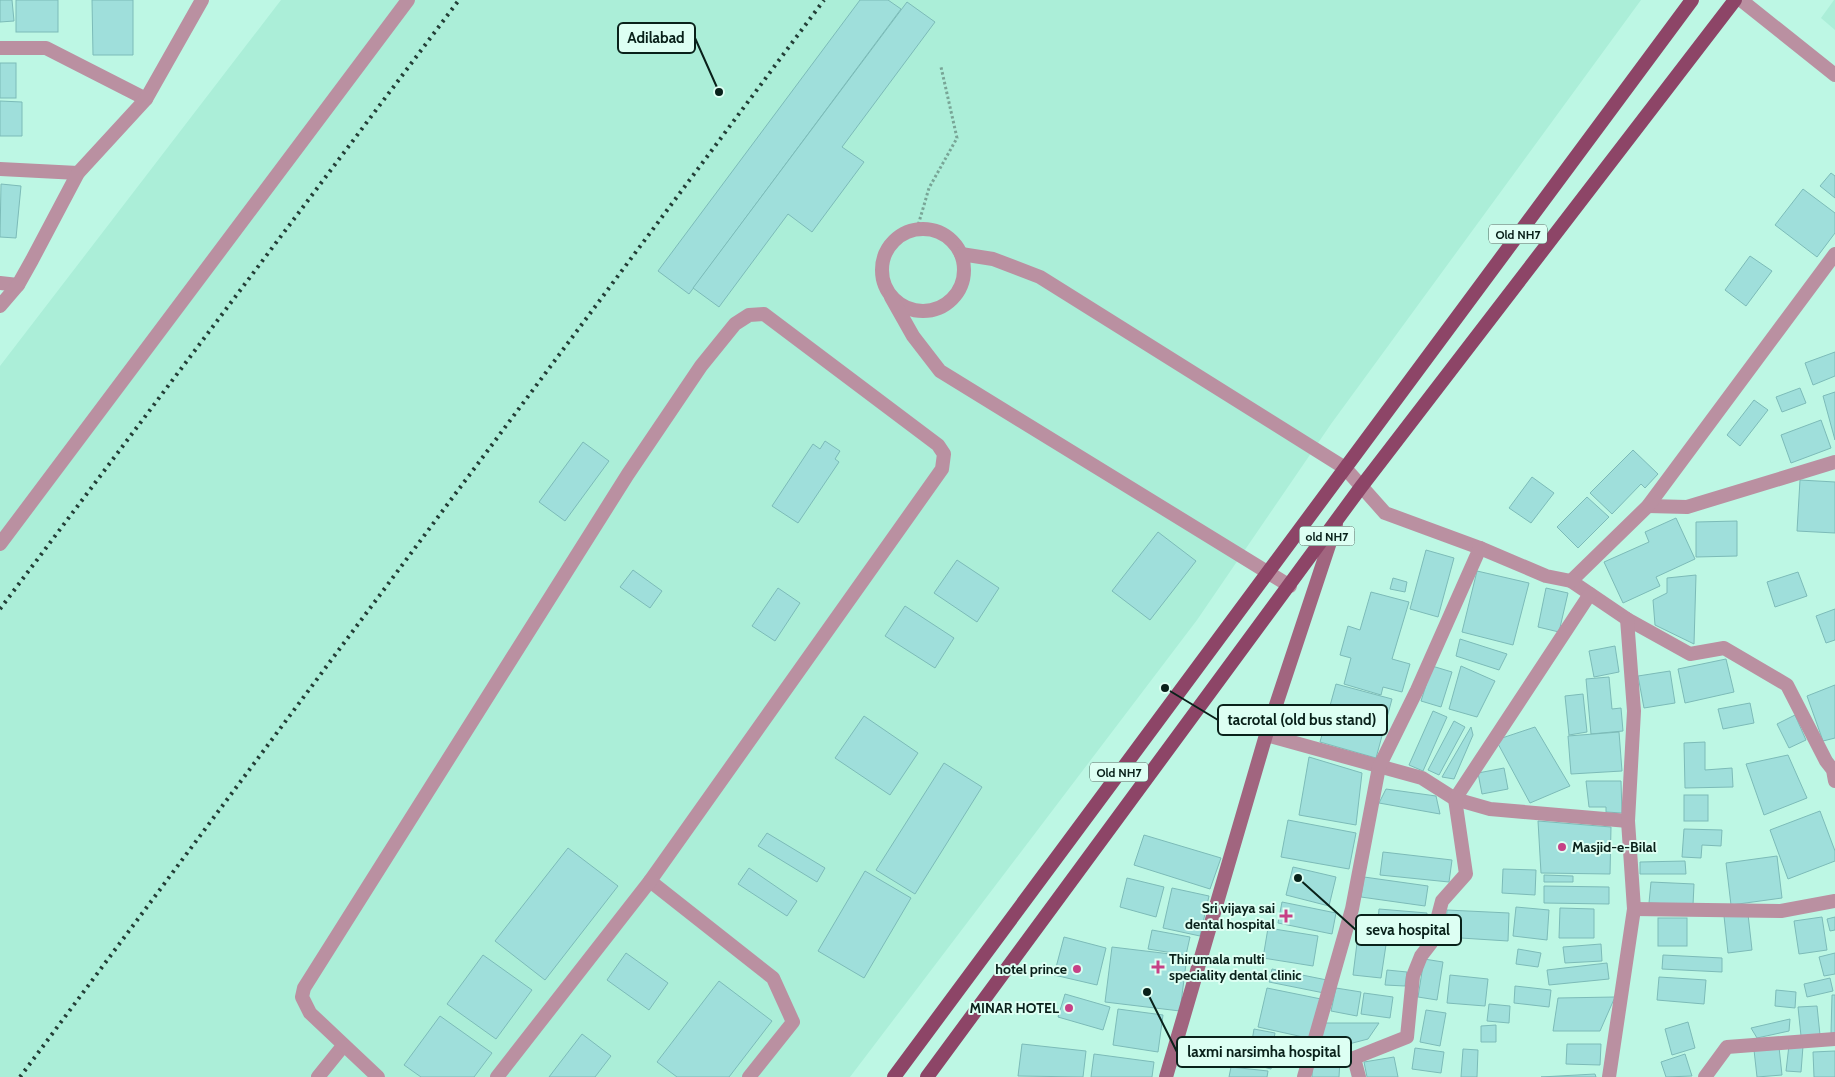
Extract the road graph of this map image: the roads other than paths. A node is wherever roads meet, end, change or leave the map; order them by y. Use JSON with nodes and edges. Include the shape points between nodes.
{"nodes":[{"id":1,"x":202,"y":0,"type":"edge"},
{"id":2,"x":408,"y":0,"type":"edge"},
{"id":3,"x":1692,"y":0,"type":"edge"},
{"id":4,"x":1735,"y":0,"type":"edge"},
{"id":5,"x":1741,"y":0,"type":"edge"},
{"id":6,"x":0,"y":48,"type":"edge"},
{"id":7,"x":1835,"y":75,"type":"edge"},
{"id":8,"x":146,"y":98,"type":"junction"},
{"id":9,"x":0,"y":169,"type":"edge"},
{"id":10,"x":78,"y":173,"type":"junction"},
{"id":11,"x":961,"y":254,"type":"junction"},
{"id":12,"x":1835,"y":254,"type":"edge"},
{"id":13,"x":0,"y":283,"type":"edge"},
{"id":14,"x":18,"y":285,"type":"junction"},
{"id":15,"x":891,"y":297,"type":"junction"},
{"id":16,"x":0,"y":306,"type":"edge"},
{"id":17,"x":1835,"y":462,"type":"edge"},
{"id":18,"x":1345,"y":468,"type":"junction"},
{"id":19,"x":1361,"y":487,"type":"junction"},
{"id":20,"x":1648,"y":506,"type":"junction"},
{"id":21,"x":1336,"y":524,"type":"junction"},
{"id":22,"x":0,"y":544,"type":"edge"},
{"id":23,"x":1480,"y":548,"type":"junction"},
{"id":24,"x":1267,"y":573,"type":"junction"},
{"id":25,"x":1571,"y":581,"type":"junction"},
{"id":26,"x":1290,"y":586,"type":"junction"},
{"id":27,"x":1590,"y":594,"type":"junction"},
{"id":28,"x":1627,"y":620,"type":"junction"},
{"id":29,"x":1266,"y":736,"type":"junction"},
{"id":30,"x":1379,"y":767,"type":"junction"},
{"id":31,"x":1834,"y":773,"type":"edge"},
{"id":32,"x":1455,"y":799,"type":"junction"},
{"id":33,"x":1628,"y":821,"type":"junction"},
{"id":34,"x":650,"y":881,"type":"junction"},
{"id":35,"x":1835,"y":901,"type":"edge"},
{"id":36,"x":1634,"y":909,"type":"junction"},
{"id":37,"x":1835,"y":1039,"type":"edge"},
{"id":38,"x":343,"y":1046,"type":"junction"},
{"id":39,"x":318,"y":1077,"type":"edge"},
{"id":40,"x":378,"y":1077,"type":"edge"},
{"id":41,"x":497,"y":1077,"type":"edge"},
{"id":42,"x":749,"y":1077,"type":"edge"},
{"id":43,"x":894,"y":1077,"type":"edge"},
{"id":44,"x":927,"y":1077,"type":"edge"},
{"id":45,"x":1166,"y":1077,"type":"edge"},
{"id":46,"x":1304,"y":1077,"type":"edge"},
{"id":47,"x":1359,"y":1077,"type":"edge"},
{"id":48,"x":1609,"y":1077,"type":"edge"},
{"id":49,"x":1705,"y":1077,"type":"edge"}],
"edges":[{"from":1,"to":8,"type":"street"},
{"from":2,"to":22,"type":"street"},
{"from":3,"to":18,"type":"main road","number":"Old NH7"},
{"from":4,"to":19,"type":"main road","number":"old NH7"},
{"from":5,"to":7,"type":"street"},
{"from":6,"to":8,"type":"street","via":[[46,48]]},
{"from":8,"to":10,"type":"street"},
{"from":9,"to":10,"type":"street"},
{"from":10,"to":14,"type":"street"},
{"from":11,"to":15,"type":"street","via":[[964,263],[962,282],[945,305],[916,311]]},
{"from":11,"to":15,"type":"street","via":[[948,237],[939,232],[917,229],[897,238],[884,255],[882,277]]},
{"from":11,"to":18,"type":"street","via":[[993,259],[1040,277]]},
{"from":12,"to":20,"type":"street"},
{"from":13,"to":14,"type":"street"},
{"from":14,"to":16,"type":"street"},
{"from":15,"to":24,"type":"street","via":[[912,336],[940,371]]},
{"from":17,"to":20,"type":"street","via":[[1687,507]]},
{"from":18,"to":19,"type":"street"},
{"from":18,"to":24,"type":"main road","number":"Old NH7"},
{"from":19,"to":21,"type":"main road","number":"old NH7"},
{"from":19,"to":23,"type":"street","via":[[1385,514]]},
{"from":20,"to":25,"type":"street"},
{"from":21,"to":26,"type":"main road","number":"old NH7"},
{"from":21,"to":29,"type":"main road"},
{"from":23,"to":25,"type":"street","via":[[1546,576]]},
{"from":23,"to":30,"type":"street"},
{"from":24,"to":26,"type":"street"},
{"from":24,"to":43,"type":"main road","number":"Old NH7"},
{"from":25,"to":27,"type":"street"},
{"from":26,"to":44,"type":"main road","number":"old NH7"},
{"from":27,"to":28,"type":"street"},
{"from":27,"to":32,"type":"street"},
{"from":28,"to":31,"type":"street","via":[[1690,654],[1724,648],[1787,685]]},
{"from":28,"to":33,"type":"street","via":[[1634,711]]},
{"from":29,"to":30,"type":"street"},
{"from":29,"to":45,"type":"main road"},
{"from":30,"to":32,"type":"street","via":[[1422,778]]},
{"from":30,"to":46,"type":"street","via":[[1352,909]]},
{"from":32,"to":33,"type":"street","via":[[1490,810]]},
{"from":32,"to":47,"type":"street","via":[[1466,874],[1442,901],[1431,943],[1421,956],[1413,976],[1407,1037],[1354,1058]]},
{"from":33,"to":36,"type":"street"},
{"from":34,"to":38,"type":"street","via":[[942,469],[944,454],[938,445],[764,314],[749,315],[734,324],[700,366],[628,474],[304,988],[304,1005]]},
{"from":34,"to":41,"type":"street"},
{"from":34,"to":42,"type":"street","via":[[773,978],[793,1022]]},
{"from":35,"to":36,"type":"street","via":[[1781,911]]},
{"from":36,"to":48,"type":"street"},
{"from":37,"to":49,"type":"street","via":[[1727,1046]]},
{"from":38,"to":39,"type":"street"},
{"from":38,"to":40,"type":"street"}]}
